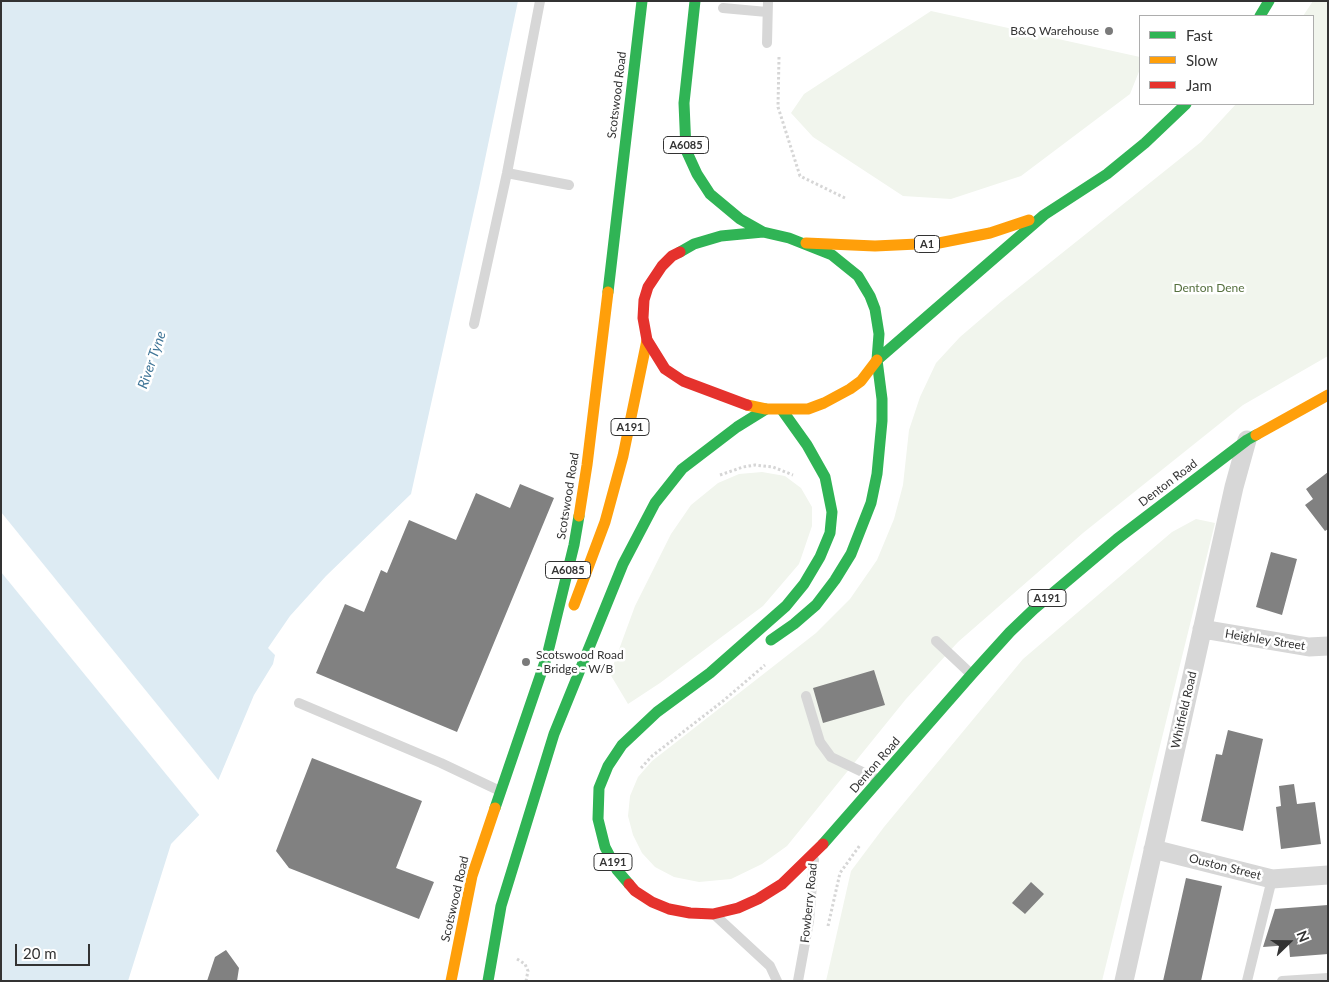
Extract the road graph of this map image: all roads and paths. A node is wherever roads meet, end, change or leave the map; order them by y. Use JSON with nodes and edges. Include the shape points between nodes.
{"nodes":[{"id":1,"x":540,"y":1,"type":"edge"},
{"id":2,"x":642,"y":1,"type":"edge"},
{"id":3,"x":695,"y":1,"type":"edge"},
{"id":4,"x":1269,"y":1,"type":"edge"},
{"id":5,"x":768,"y":7,"type":"edge"},
{"id":6,"x":723,"y":8,"type":"dead end"},
{"id":7,"x":1261,"y":15,"type":"edge"},
{"id":8,"x":767,"y":44,"type":"joint"},
{"id":9,"x":1185,"y":105,"type":"edge"},
{"id":10,"x":508,"y":173,"type":"junction"},
{"id":11,"x":569,"y":185,"type":"dead end"},
{"id":12,"x":846,"y":198,"type":"dead end"},
{"id":13,"x":1044,"y":215,"type":"junction"},
{"id":14,"x":763,"y":232,"type":"junction"},
{"id":15,"x":613,"y":243,"type":"junction"},
{"id":16,"x":806,"y":243,"type":"junction"},
{"id":17,"x":622,"y":279,"type":"dead end"},
{"id":18,"x":634,"y":304,"type":"dead end"},
{"id":19,"x":643,"y":318,"type":"junction"},
{"id":20,"x":474,"y":324,"type":"dead end"},
{"id":21,"x":648,"y":340,"type":"junction"},
{"id":22,"x":877,"y":360,"type":"junction"},
{"id":23,"x":1328,"y":395,"type":"edge"},
{"id":24,"x":766,"y":410,"type":"junction"},
{"id":25,"x":782,"y":410,"type":"junction"},
{"id":26,"x":1247,"y":440,"type":"junction"},
{"id":27,"x":714,"y":479,"type":"dead end"},
{"id":28,"x":800,"y":480,"type":"dead end"},
{"id":29,"x":1202,"y":629,"type":"junction"},
{"id":30,"x":936,"y":641,"type":"dead end"},
{"id":31,"x":1328,"y":646,"type":"edge"},
{"id":32,"x":547,"y":656,"type":"junction"},
{"id":33,"x":768,"y":663,"type":"dead end"},
{"id":34,"x":710,"y":673,"type":"junction"},
{"id":35,"x":972,"y":674,"type":"junction"},
{"id":36,"x":806,"y":696,"type":"dead end"},
{"id":37,"x":299,"y":703,"type":"dead end"},
{"id":38,"x":636,"y":773,"type":"dead end"},
{"id":39,"x":880,"y":780,"type":"junction"},
{"id":40,"x":501,"y":792,"type":"junction"},
{"id":41,"x":864,"y":840,"type":"dead end"},
{"id":42,"x":1154,"y":849,"type":"junction"},
{"id":43,"x":814,"y":854,"type":"junction"},
{"id":44,"x":1328,"y":875,"type":"edge"},
{"id":45,"x":1272,"y":879,"type":"junction"},
{"id":46,"x":713,"y":914,"type":"junction"},
{"id":47,"x":827,"y":933,"type":"dead end"},
{"id":48,"x":511,"y":954,"type":"dead end"},
{"id":49,"x":1328,"y":978,"type":"edge"},
{"id":50,"x":451,"y":981,"type":"edge"},
{"id":51,"x":488,"y":981,"type":"edge"},
{"id":52,"x":526,"y":981,"type":"edge"},
{"id":53,"x":777,"y":981,"type":"edge"},
{"id":54,"x":798,"y":981,"type":"edge"},
{"id":55,"x":1124,"y":981,"type":"edge"},
{"id":56,"x":1246,"y":981,"type":"edge"},
{"id":57,"x":1282,"y":981,"type":"edge"}],
"edges":[{"from":1,"to":10,"type":"lane"},
{"from":2,"to":15,"type":"main road","name":"Scotswood Road","number":"A6085"},
{"from":3,"to":14,"type":"main road","number":"A6085","via":[[684,104],[686,150],[710,194],[740,219]]},
{"from":4,"to":7,"type":"main road"},
{"from":5,"to":6,"type":"lane"},
{"from":5,"to":8,"type":"lane"},
{"from":8,"to":12,"type":"path","via":[[779,56],[778,108],[800,176]]},
{"from":9,"to":13,"type":"main road","number":"A1","via":[[1145,144],[1107,174]]},
{"from":10,"to":11,"type":"lane"},
{"from":10,"to":20,"type":"lane"},
{"from":13,"to":16,"type":"main road","number":"A1","via":[[990,233],[939,243],[875,246]]},
{"from":13,"to":22,"type":"main road","number":"A1"},
{"from":14,"to":16,"type":"main road"},
{"from":14,"to":19,"type":"main road","via":[[706,240],[672,256],[648,286]]},
{"from":15,"to":17,"type":"main road"},
{"from":15,"to":32,"type":"main road","name":"Scotswood Road","number":"A6085","via":[[583,492],[574,545]]},
{"from":16,"to":22,"type":"main road","via":[[832,255],[865,285],[878,322]]},
{"from":18,"to":19,"type":"main road"},
{"from":19,"to":21,"type":"main road"},
{"from":21,"to":24,"type":"main road","via":[[665,369],[678,378]]},
{"from":21,"to":32,"type":"main road","number":"A191","via":[[631,426],[605,522],[573,608]]},
{"from":22,"to":25,"type":"main road","via":[[861,380],[838,396],[808,409]]},
{"from":22,"to":34,"type":"main road","number":"A191","via":[[882,398],[878,465],[871,503],[851,554],[816,604],[794,624]]},
{"from":23,"to":26,"type":"main road","name":"Denton Road","number":"A191"},
{"from":24,"to":25,"type":"main road"},
{"from":24,"to":51,"type":"main road","via":[[737,427],[682,469],[655,503],[624,564],[554,734],[501,906]]},
{"from":25,"to":34,"type":"main road","number":"A191","via":[[825,477],[832,512],[830,533],[804,584],[786,606]]},
{"from":26,"to":29,"type":"street","name":"Whitfield Road"},
{"from":26,"to":35,"type":"main road","name":"Denton Road","number":"A191","via":[[1034,609]]},
{"from":27,"to":28,"type":"path","via":[[743,467],[765,465],[789,472]]},
{"from":29,"to":31,"type":"street","name":"Heighley Street","via":[[1309,647]]},
{"from":29,"to":42,"type":"street","name":"Whitfield Road"},
{"from":30,"to":35,"type":"lane"},
{"from":32,"to":40,"type":"main road","name":"Scotswood Road","number":"A191"},
{"from":33,"to":38,"type":"path","via":[[652,756]]},
{"from":34,"to":46,"type":"main road","name":"Denton Road","number":"A191","via":[[657,712],[622,745],[599,788],[598,819],[605,846],[617,870],[635,891],[669,909]]},
{"from":35,"to":39,"type":"main road","name":"Denton Road","number":"A191"},
{"from":36,"to":39,"type":"lane","via":[[820,742],[831,757]]},
{"from":37,"to":40,"type":"lane"},
{"from":39,"to":43,"type":"main road","name":"Denton Road","number":"A191"},
{"from":40,"to":50,"type":"main road","name":"Scotswood Road","number":"A191","via":[[472,876]]},
{"from":41,"to":47,"type":"path","via":[[840,873]]},
{"from":42,"to":45,"type":"street","name":"Ouston Street"},
{"from":42,"to":55,"type":"street","name":"Whitfield Road"},
{"from":43,"to":46,"type":"main road","name":"Denton Road","number":"A191","via":[[782,884],[758,899]]},
{"from":43,"to":54,"type":"lane","name":"Fowberry Road","via":[[809,921]]},
{"from":44,"to":45,"type":"street","name":"Ouston Street"},
{"from":45,"to":56,"type":"lane"},
{"from":46,"to":53,"type":"lane","via":[[770,966]]},
{"from":48,"to":52,"type":"path","via":[[525,964],[528,971]]},
{"from":49,"to":57,"type":"lane"}]}
